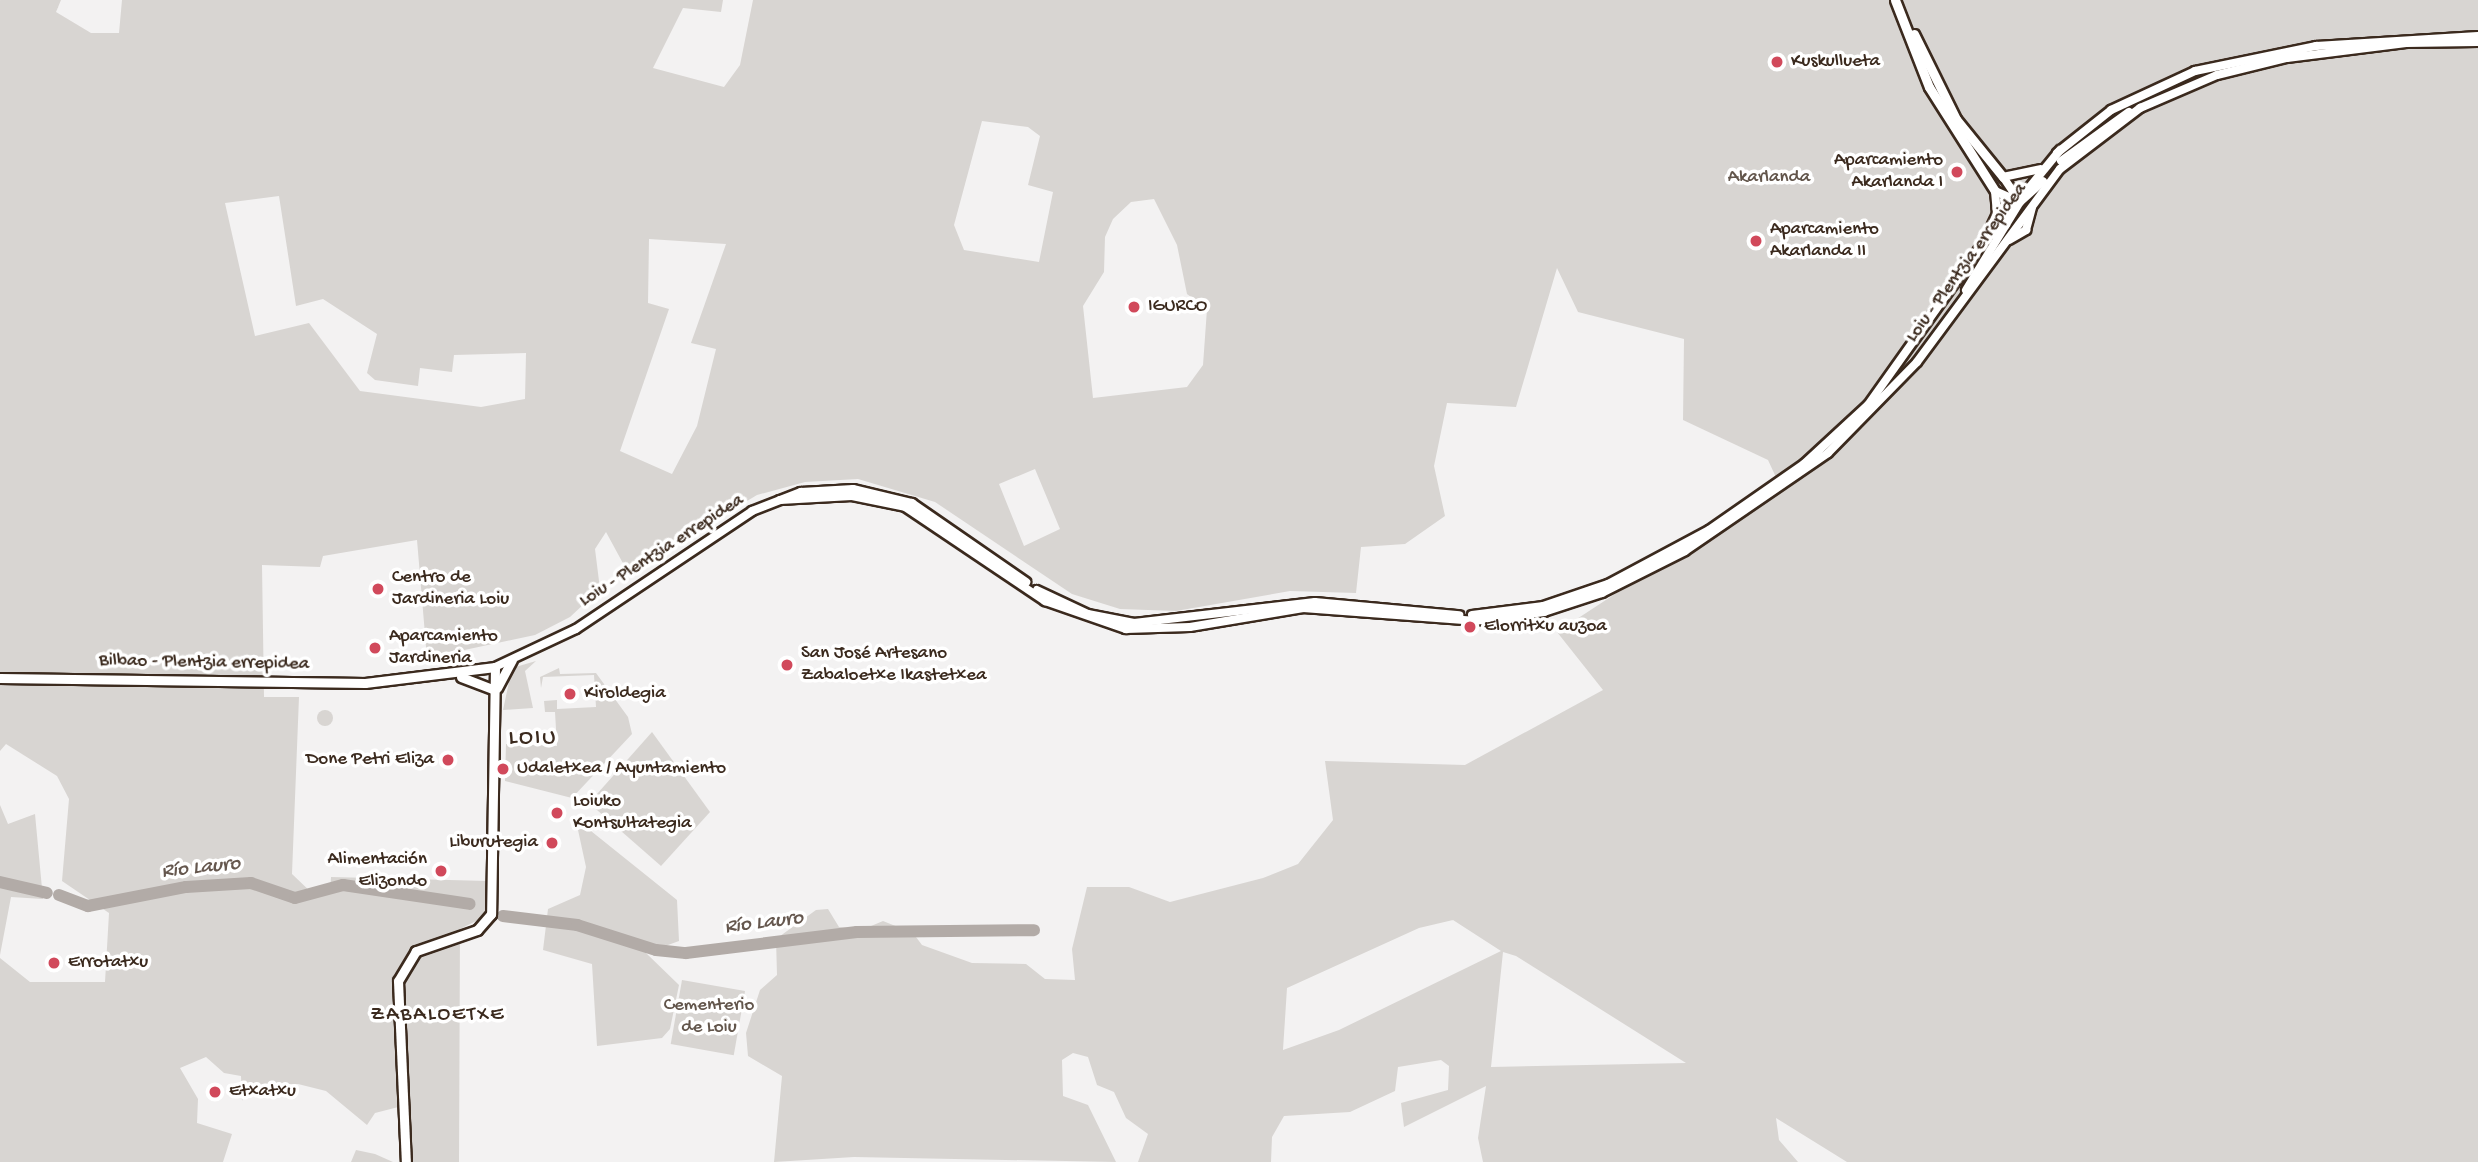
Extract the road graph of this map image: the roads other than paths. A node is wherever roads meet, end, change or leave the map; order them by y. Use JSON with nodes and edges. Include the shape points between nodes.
{"nodes":[{"id":1,"x":1896,"y":0,"type":"edge"},
{"id":2,"x":2478,"y":36,"type":"edge"},
{"id":3,"x":2478,"y":42,"type":"edge"},
{"id":4,"x":2140,"y":108,"type":"junction"},
{"id":5,"x":2060,"y":150,"type":"junction"},
{"id":6,"x":2003,"y":177,"type":"junction"},
{"id":7,"x":1995,"y":191,"type":"junction"},
{"id":8,"x":2034,"y":199,"type":"junction"},
{"id":9,"x":2019,"y":201,"type":"junction"},
{"id":10,"x":1979,"y":249,"type":"junction"},
{"id":11,"x":1990,"y":259,"type":"junction"},
{"id":12,"x":1966,"y":293,"type":"junction"},
{"id":13,"x":1529,"y":613,"type":"junction"},
{"id":14,"x":512,"y":660,"type":"junction"},
{"id":15,"x":495,"y":667,"type":"junction"},
{"id":16,"x":456,"y":676,"type":"junction"},
{"id":17,"x":0,"y":678,"type":"edge"},
{"id":18,"x":407,"y":681,"type":"joint"},
{"id":19,"x":495,"y":691,"type":"junction"},
{"id":20,"x":406,"y":1162,"type":"edge"}],
"edges":[{"from":1,"to":6,"type":"main road","via":[[1956,119]]},
{"from":1,"to":7,"type":"main road","via":[[1929,87]]},
{"from":2,"to":5,"type":"main road","via":[[2316,46],[2175,77],[2111,110]]},
{"from":3,"to":4,"type":"main road","name":"Loiu - Plentzia errepidea","via":[[2406,43],[2287,58],[2217,75]]},
{"from":4,"to":8,"type":"main road","name":"Loiu - Plentzia errepidea","via":[[2080,150]]},
{"from":4,"to":9,"type":"main road","via":[[2097,130]]},
{"from":5,"to":6,"type":"main road","via":[[2030,176]]},
{"from":5,"to":9,"type":"main road"},
{"from":6,"to":9,"type":"main road"},
{"from":7,"to":9,"type":"main road"},
{"from":7,"to":10,"type":"main road","via":[[1997,214]]},
{"from":8,"to":11,"type":"main road","name":"Loiu - Plentzia errepidea"},
{"from":8,"to":11,"type":"main road","via":[[2026,230],[2016,231]]},
{"from":9,"to":10,"type":"main road"},
{"from":9,"to":12,"type":"main road","via":[[1967,281]]},
{"from":10,"to":13,"type":"main road","via":[[1868,405],[1804,464],[1632,573]]},
{"from":11,"to":12,"type":"main road","name":"Loiu - Plentzia errepidea"},
{"from":12,"to":13,"type":"main road","name":"Loiu - Plentzia errepidea","via":[[1877,407],[1795,479],[1638,576]]},
{"from":13,"to":14,"type":"main road","name":"Loiu - Plentzia errepidea","via":[[1495,617],[1324,607],[1190,627],[1126,629],[1045,601],[905,507],[852,496],[780,500],[728,525],[576,629]]},
{"from":14,"to":15,"type":"main road","name":"Loiu - Plentzia errepidea"},
{"from":14,"to":19,"type":"main road"},
{"from":15,"to":16,"type":"main road","name":"Loiu - Plentzia errepidea"},
{"from":15,"to":19,"type":"main road"},
{"from":16,"to":18,"type":"main road","name":"Loiu - Plentzia errepidea"},
{"from":16,"to":19,"type":"main road"},
{"from":17,"to":18,"type":"main road","name":"Bilbao - Plentzia errepidea"},
{"from":19,"to":20,"type":"main road","via":[[494,892],[484,925],[423,946],[400,973]]}]}
